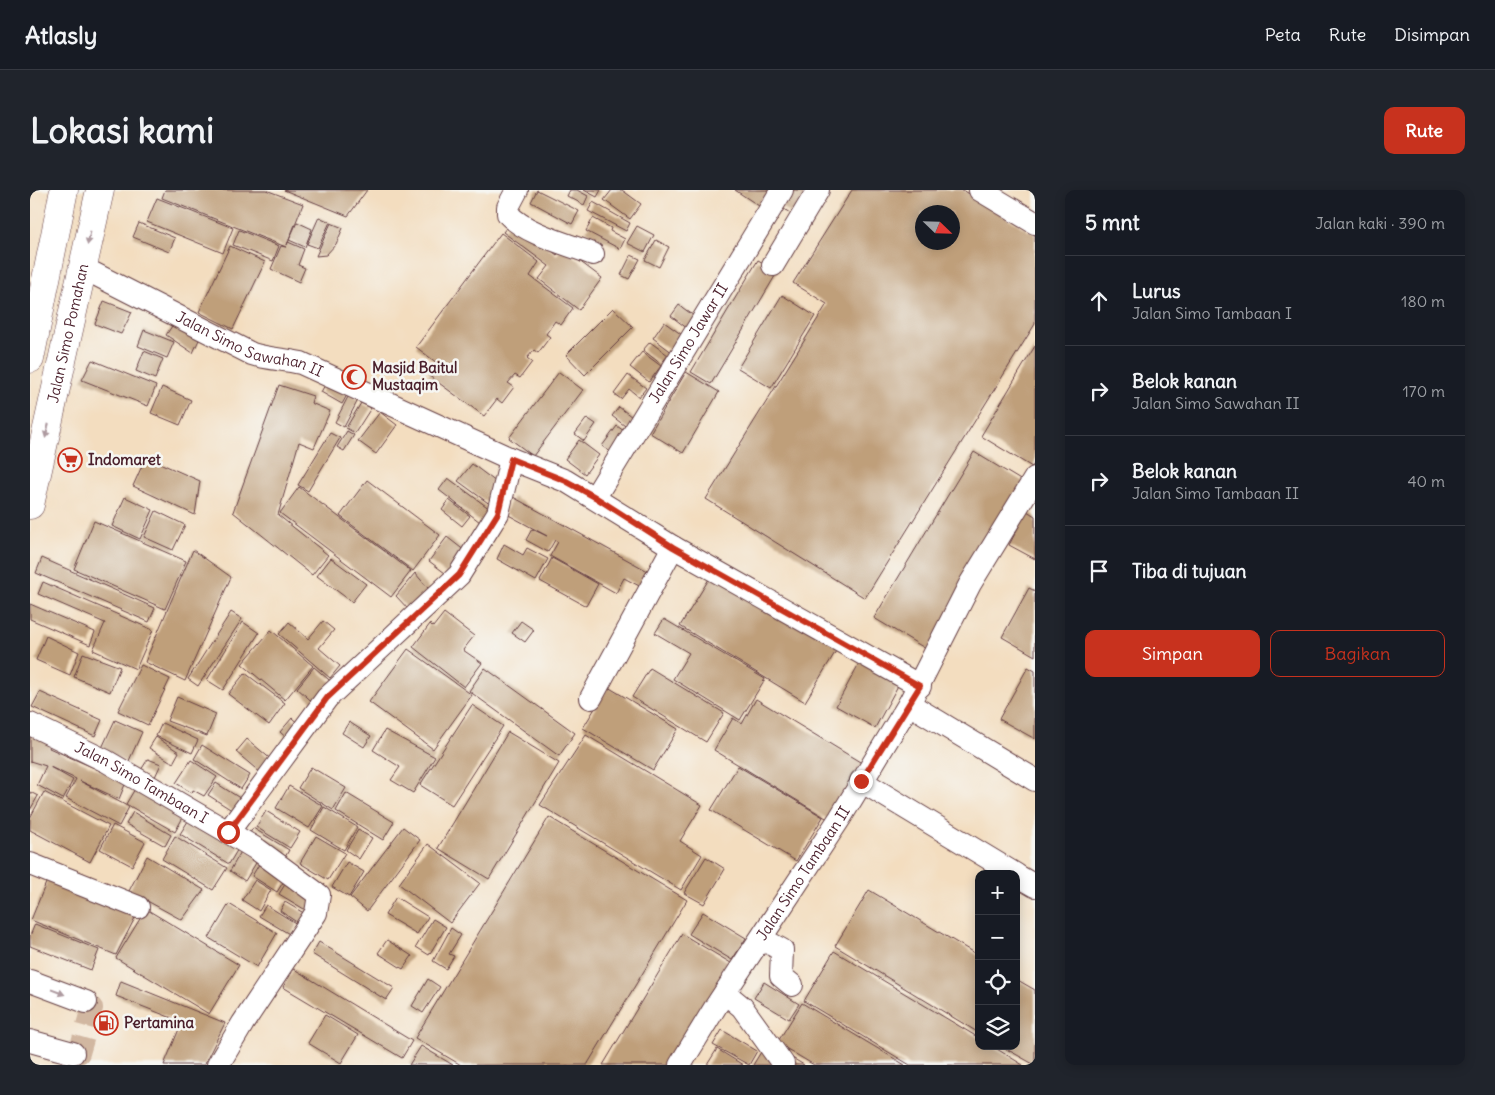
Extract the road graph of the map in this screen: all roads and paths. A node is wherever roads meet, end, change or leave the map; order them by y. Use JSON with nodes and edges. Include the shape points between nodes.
{"nodes":[{"id":1,"x":64,"y":190,"type":"edge"},
{"id":2,"x":100,"y":190,"type":"edge"},
{"id":3,"x":517,"y":190,"type":"edge"},
{"id":4,"x":782,"y":190,"type":"edge"},
{"id":5,"x":818,"y":190,"type":"edge"},
{"id":6,"x":980,"y":190,"type":"edge"},
{"id":7,"x":1035,"y":223,"type":"edge"},
{"id":8,"x":593,"y":254,"type":"dead end"},
{"id":9,"x":773,"y":264,"type":"dead end"},
{"id":10,"x":83,"y":268,"type":"junction"},
{"id":11,"x":36,"y":300,"type":"edge"},
{"id":12,"x":31,"y":352,"type":"edge"},
{"id":13,"x":511,"y":459,"type":"junction"},
{"id":14,"x":1032,"y":488,"type":"edge"},
{"id":15,"x":595,"y":497,"type":"junction"},
{"id":16,"x":30,"y":505,"type":"edge"},
{"id":17,"x":673,"y":547,"type":"junction"},
{"id":18,"x":914,"y":695,"type":"junction"},
{"id":19,"x":591,"y":698,"type":"dead end"},
{"id":20,"x":30,"y":724,"type":"edge"},
{"id":21,"x":1035,"y":780,"type":"edge"},
{"id":22,"x":861,"y":781,"type":"junction"},
{"id":23,"x":228,"y":832,"type":"junction"},
{"id":24,"x":30,"y":864,"type":"edge"},
{"id":25,"x":1009,"y":870,"type":"edge"},
{"id":26,"x":1020,"y":877,"type":"edge"},
{"id":27,"x":1035,"y":886,"type":"edge"},
{"id":28,"x":138,"y":908,"type":"dead end"},
{"id":29,"x":762,"y":938,"type":"junction"},
{"id":30,"x":30,"y":981,"type":"edge"},
{"id":31,"x":792,"y":984,"type":"dead end"},
{"id":32,"x":721,"y":999,"type":"junction"},
{"id":33,"x":86,"y":1002,"type":"dead end"},
{"id":34,"x":30,"y":1041,"type":"edge"},
{"id":35,"x":73,"y":1053,"type":"dead end"},
{"id":36,"x":784,"y":1064,"type":"dead end"},
{"id":37,"x":218,"y":1065,"type":"edge"},
{"id":38,"x":680,"y":1065,"type":"edge"}],
"edges":[{"from":1,"to":11,"type":"main road"},
{"from":2,"to":10,"type":"main road","name":"Jalan Simo Pomahan","one_way":true},
{"from":3,"to":8,"type":"street","via":[[508,207],[512,218],[528,229]]},
{"from":4,"to":15,"type":"street","name":"Jalan Simo Jawar II"},
{"from":5,"to":9,"type":"street"},
{"from":6,"to":7,"type":"street"},
{"from":10,"to":13,"type":"street","name":"Jalan Simo Sawahan II","via":[[252,354],[268,360],[285,359],[301,363]]},
{"from":10,"to":16,"type":"main road","name":"Jalan Simo Pomahan","one_way":true},
{"from":11,"to":12,"type":"main road"},
{"from":13,"to":15,"type":"street","name":"Jalan Simo Sawahan II","via":[[566,481]]},
{"from":13,"to":23,"type":"street","via":[[498,513],[459,575],[327,698]]},
{"from":14,"to":18,"type":"street","name":"Jalan Simo Tambaan II","via":[[970,584]]},
{"from":15,"to":17,"type":"street","name":"Jalan Simo Sawahan II"},
{"from":17,"to":18,"type":"street","name":"Jalan Simo Sawahan II"},
{"from":17,"to":19,"type":"street"},
{"from":18,"to":21,"type":"street","name":"Jalan Simo Sawahan II"},
{"from":18,"to":22,"type":"street","name":"Jalan Simo Tambaan II"},
{"from":20,"to":23,"type":"street","name":"Jalan Simo Tambaan I","via":[[106,761]]},
{"from":22,"to":25,"type":"street"},
{"from":22,"to":29,"type":"street","name":"Jalan Simo Tambaan II"},
{"from":23,"to":37,"type":"street","name":"Jalan Simo Tambaan I","via":[[258,850],[319,896],[319,904]]},
{"from":24,"to":28,"type":"street"},
{"from":26,"to":27,"type":"street"},
{"from":29,"to":31,"type":"street","via":[[782,950],[781,976]]},
{"from":29,"to":32,"type":"street","name":"Jalan Simo Tambaan II"},
{"from":30,"to":33,"type":"street","one_way":true},
{"from":32,"to":36,"type":"street","via":[[742,1007]]},
{"from":32,"to":38,"type":"street","name":"Jalan Simo Tambaan II"},
{"from":34,"to":35,"type":"street"}]}
